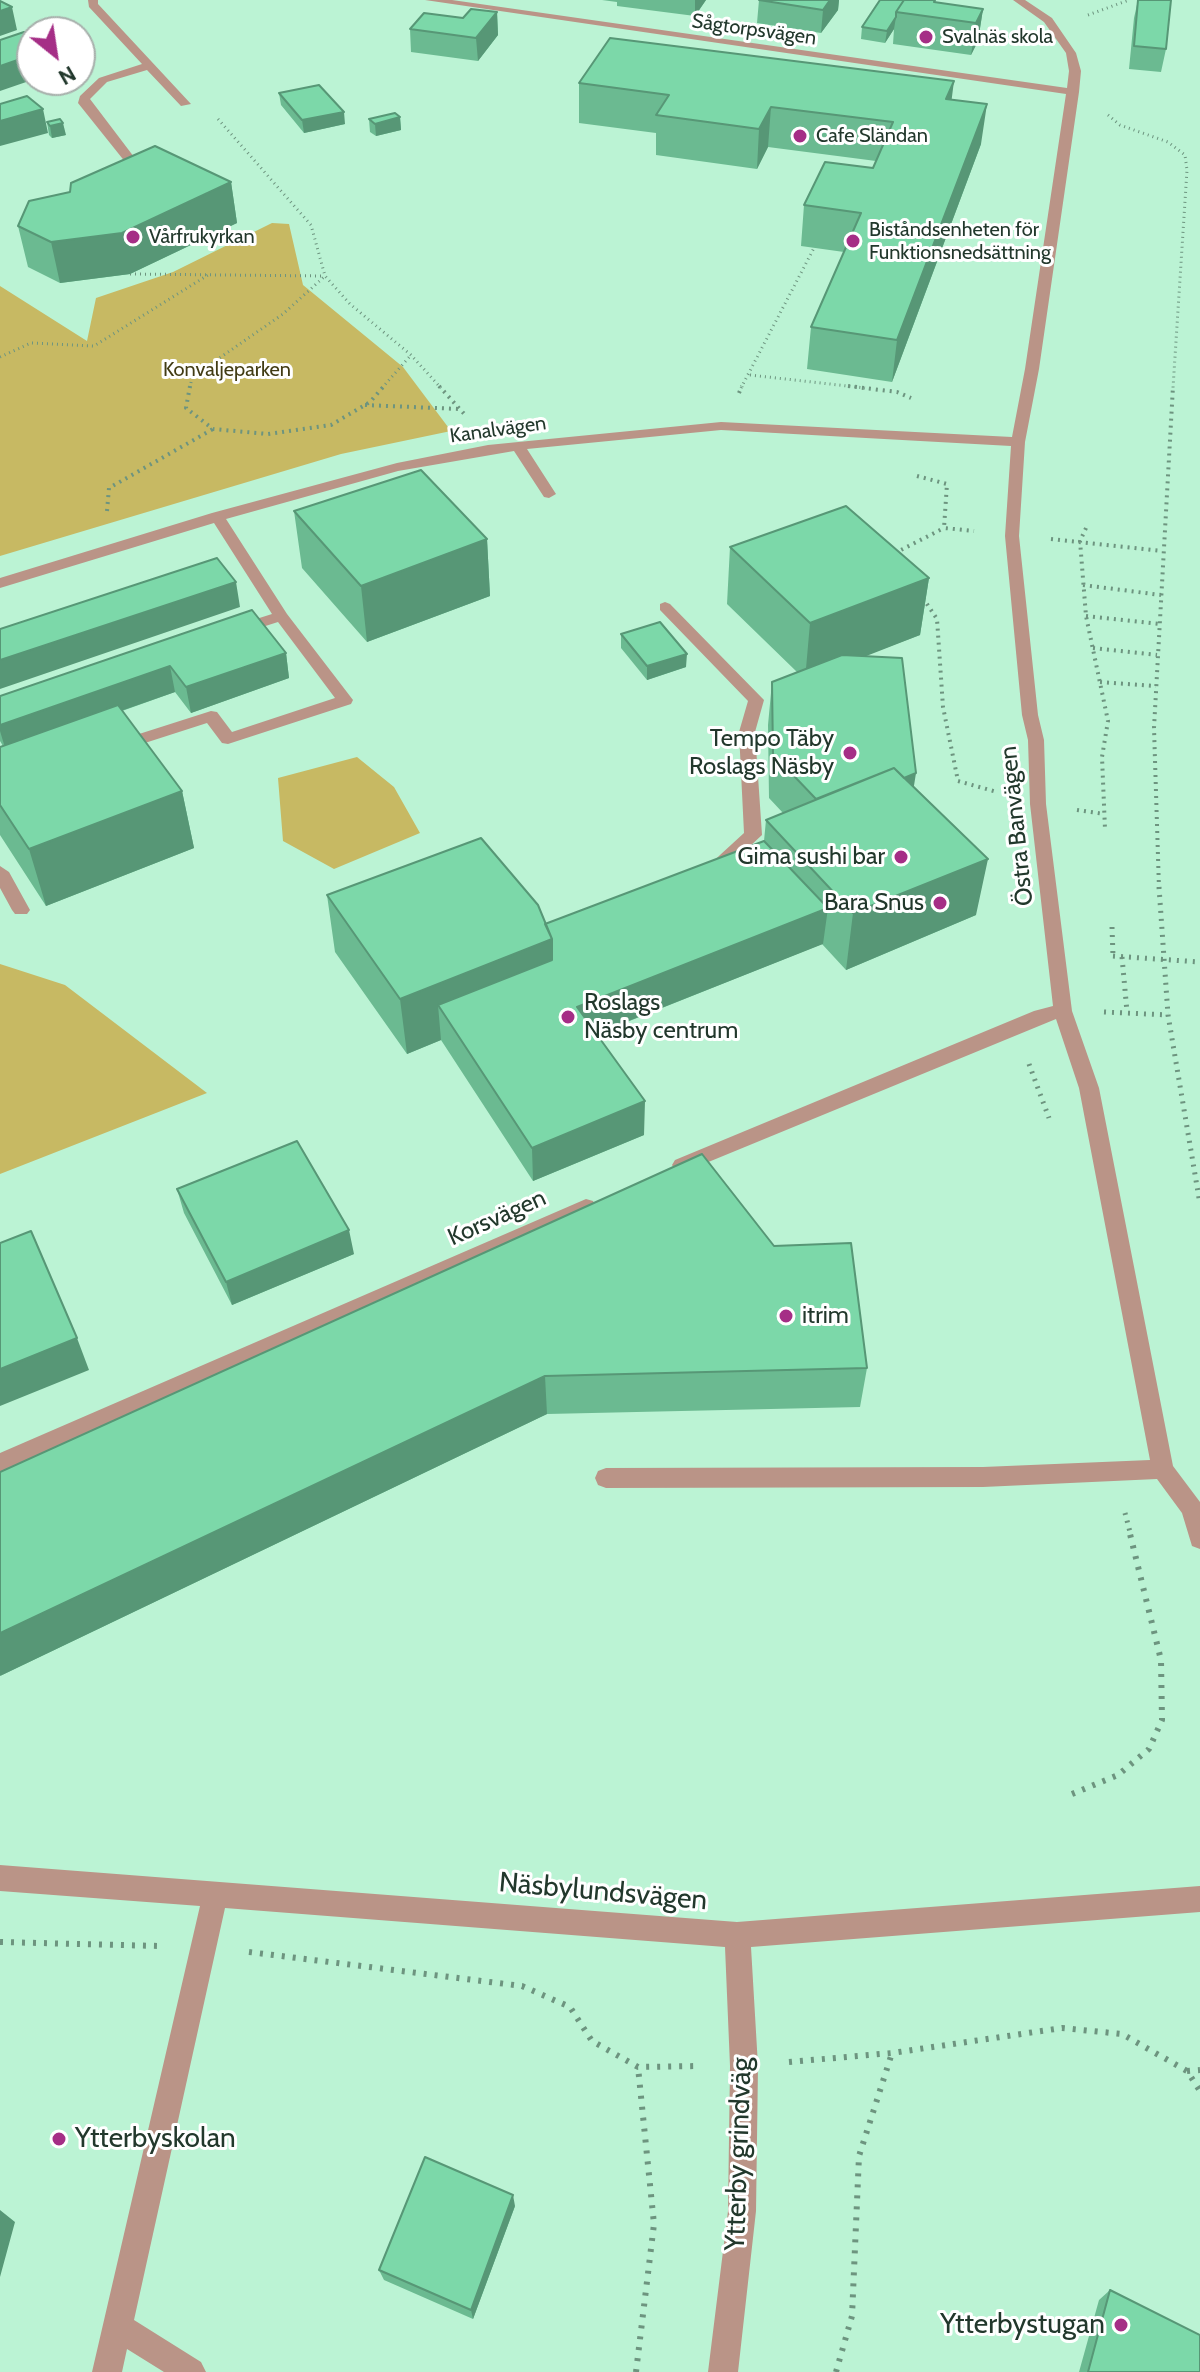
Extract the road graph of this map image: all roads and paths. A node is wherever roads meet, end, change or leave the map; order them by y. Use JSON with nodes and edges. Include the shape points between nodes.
{"nodes":[{"id":1,"x":93,"y":0,"type":"edge"},
{"id":2,"x":430,"y":0,"type":"edge"},
{"id":3,"x":1018,"y":0,"type":"edge"},
{"id":4,"x":1129,"y":0,"type":"edge"},
{"id":5,"x":1088,"y":28,"type":"dead end"},
{"id":6,"x":148,"y":66,"type":"junction"},
{"id":7,"x":1073,"y":92,"type":"junction"},
{"id":8,"x":185,"y":104,"type":"joint"},
{"id":9,"x":1103,"y":108,"type":"dead end"},
{"id":10,"x":130,"y":160,"type":"edge"},
{"id":11,"x":814,"y":248,"type":"edge"},
{"id":12,"x":130,"y":274,"type":"edge"},
{"id":13,"x":208,"y":275,"type":"junction"},
{"id":14,"x":325,"y":276,"type":"junction"},
{"id":15,"x":411,"y":355,"type":"junction"},
{"id":16,"x":0,"y":357,"type":"edge"},
{"id":17,"x":365,"y":405,"type":"junction"},
{"id":18,"x":460,"y":409,"type":"junction"},
{"id":19,"x":721,"y":426,"type":"junction"},
{"id":20,"x":213,"y":429,"type":"junction"},
{"id":21,"x":1018,"y":442,"type":"junction"},
{"id":22,"x":518,"y":446,"type":"junction"},
{"id":23,"x":488,"y":449,"type":"junction"},
{"id":24,"x":903,"y":473,"type":"dead end"},
{"id":25,"x":549,"y":494,"type":"dead end"},
{"id":26,"x":217,"y":516,"type":"junction"},
{"id":27,"x":944,"y":528,"type":"junction"},
{"id":28,"x":1086,"y":528,"type":"dead end"},
{"id":29,"x":1012,"y":536,"type":"junction"},
{"id":30,"x":1080,"y":541,"type":"junction"},
{"id":31,"x":102,"y":551,"type":"junction"},
{"id":32,"x":1162,"y":551,"type":"junction"},
{"id":33,"x":902,"y":566,"type":"edge"},
{"id":34,"x":0,"y":583,"type":"edge"},
{"id":35,"x":1083,"y":585,"type":"junction"},
{"id":36,"x":919,"y":593,"type":"dead end"},
{"id":37,"x":1161,"y":595,"type":"junction"},
{"id":38,"x":665,"y":607,"type":"dead end"},
{"id":39,"x":281,"y":616,"type":"junction"},
{"id":40,"x":1086,"y":616,"type":"junction"},
{"id":41,"x":1160,"y":624,"type":"junction"},
{"id":42,"x":224,"y":634,"type":"edge"},
{"id":43,"x":1093,"y":648,"type":"junction"},
{"id":44,"x":1157,"y":655,"type":"junction"},
{"id":45,"x":1100,"y":682,"type":"junction"},
{"id":46,"x":1156,"y":686,"type":"junction"},
{"id":47,"x":106,"y":751,"type":"edge"},
{"id":48,"x":1038,"y":804,"type":"junction"},
{"id":49,"x":1104,"y":814,"type":"junction"},
{"id":50,"x":1105,"y":829,"type":"dead end"},
{"id":51,"x":0,"y":872,"type":"edge"},
{"id":52,"x":695,"y":880,"type":"edge"},
{"id":53,"x":21,"y":910,"type":"dead end"},
{"id":54,"x":1112,"y":927,"type":"dead end"},
{"id":55,"x":1122,"y":957,"type":"junction"},
{"id":56,"x":1200,"y":962,"type":"edge"},
{"id":57,"x":1063,"y":1011,"type":"junction"},
{"id":58,"x":1127,"y":1012,"type":"junction"},
{"id":59,"x":1168,"y":1015,"type":"junction"},
{"id":60,"x":1041,"y":1016,"type":"junction"},
{"id":61,"x":1054,"y":1132,"type":"dead end"},
{"id":62,"x":669,"y":1171,"type":"edge"},
{"id":63,"x":611,"y":1196,"type":"edge"},
{"id":64,"x":1200,"y":1204,"type":"edge"},
{"id":65,"x":0,"y":1463,"type":"edge"},
{"id":66,"x":1163,"y":1469,"type":"junction"},
{"id":67,"x":1115,"y":1472,"type":"junction"},
{"id":68,"x":606,"y":1478,"type":"dead end"},
{"id":69,"x":1200,"y":1539,"type":"edge"},
{"id":70,"x":1072,"y":1794,"type":"dead end"},
{"id":71,"x":0,"y":1878,"type":"edge"},
{"id":72,"x":215,"y":1893,"type":"junction"},
{"id":73,"x":1200,"y":1899,"type":"edge"},
{"id":74,"x":737,"y":1935,"type":"junction"},
{"id":75,"x":0,"y":1942,"type":"edge"},
{"id":76,"x":206,"y":1947,"type":"junction"},
{"id":77,"x":892,"y":2053,"type":"junction"},
{"id":78,"x":744,"y":2066,"type":"junction"},
{"id":79,"x":638,"y":2067,"type":"junction"},
{"id":80,"x":1200,"y":2070,"type":"edge"},
{"id":81,"x":1187,"y":2071,"type":"junction"},
{"id":82,"x":1200,"y":2091,"type":"edge"},
{"id":83,"x":117,"y":2326,"type":"junction"},
{"id":84,"x":107,"y":2372,"type":"edge"},
{"id":85,"x":191,"y":2372,"type":"edge"},
{"id":86,"x":636,"y":2372,"type":"edge"},
{"id":87,"x":723,"y":2372,"type":"edge"},
{"id":88,"x":836,"y":2372,"type":"edge"}],
"edges":[{"from":1,"to":6,"type":"street"},
{"from":2,"to":7,"type":"street","name":"Sågtorpsvägen"},
{"from":3,"to":7,"type":"street","name":"Östra Banvägen","via":[[1048,20],[1064,39],[1075,71]]},
{"from":4,"to":5,"type":"path","via":[[1085,16]]},
{"from":6,"to":8,"type":"street"},
{"from":6,"to":10,"type":"street","via":[[103,80],[84,98]]},
{"from":7,"to":21,"type":"street","name":"Östra Banvägen"},
{"from":8,"to":14,"type":"path","via":[[212,113],[311,225]]},
{"from":9,"to":32,"type":"path","via":[[1120,125],[1168,142],[1185,155],[1187,170]]},
{"from":11,"to":19,"type":"path"},
{"from":12,"to":13,"type":"path"},
{"from":13,"to":14,"type":"path"},
{"from":13,"to":16,"type":"path","via":[[94,346],[31,343]]},
{"from":14,"to":15,"type":"path"},
{"from":14,"to":20,"type":"path","via":[[283,314],[192,377],[186,408]]},
{"from":15,"to":17,"type":"path"},
{"from":15,"to":18,"type":"path"},
{"from":17,"to":18,"type":"path"},
{"from":17,"to":20,"type":"path","via":[[331,425],[268,434]]},
{"from":18,"to":23,"type":"path"},
{"from":19,"to":21,"type":"street","name":"Kanalvägen"},
{"from":19,"to":22,"type":"street","name":"Kanalvägen"},
{"from":20,"to":31,"type":"path","via":[[109,488]]},
{"from":21,"to":29,"type":"street","name":"Östra Banvägen"},
{"from":22,"to":23,"type":"street","name":"Kanalvägen"},
{"from":22,"to":25,"type":"street"},
{"from":23,"to":26,"type":"street","name":"Kanalvägen","via":[[397,467]]},
{"from":24,"to":27,"type":"path","via":[[947,484]]},
{"from":26,"to":31,"type":"street","name":"Kanalvägen"},
{"from":26,"to":39,"type":"street"},
{"from":27,"to":29,"type":"path"},
{"from":27,"to":33,"type":"path","via":[[894,553]]},
{"from":28,"to":30,"type":"path"},
{"from":29,"to":30,"type":"path"},
{"from":29,"to":48,"type":"street","name":"Östra Banvägen","via":[[1036,740]]},
{"from":30,"to":32,"type":"path"},
{"from":30,"to":35,"type":"path"},
{"from":31,"to":34,"type":"street","name":"Kanalvägen"},
{"from":32,"to":37,"type":"path"},
{"from":35,"to":37,"type":"path"},
{"from":35,"to":40,"type":"path"},
{"from":36,"to":48,"type":"path","via":[[937,619],[943,707],[958,781]]},
{"from":37,"to":41,"type":"path"},
{"from":38,"to":52,"type":"street","via":[[756,700],[747,732],[753,835],[709,875]]},
{"from":39,"to":42,"type":"street"},
{"from":39,"to":47,"type":"street","via":[[345,700],[228,739],[211,716]]},
{"from":40,"to":41,"type":"path"},
{"from":40,"to":43,"type":"path"},
{"from":41,"to":44,"type":"path"},
{"from":43,"to":44,"type":"path"},
{"from":43,"to":45,"type":"path"},
{"from":44,"to":46,"type":"path"},
{"from":45,"to":46,"type":"path"},
{"from":45,"to":49,"type":"path","via":[[1108,721],[1102,757]]},
{"from":46,"to":59,"type":"path","via":[[1161,940]]},
{"from":48,"to":49,"type":"path"},
{"from":48,"to":57,"type":"street","name":"Östra Banvägen"},
{"from":49,"to":50,"type":"path"},
{"from":51,"to":53,"type":"street"},
{"from":54,"to":55,"type":"path","via":[[1113,956]]},
{"from":55,"to":56,"type":"path","bridge":true},
{"from":55,"to":58,"type":"path"},
{"from":57,"to":58,"type":"path"},
{"from":57,"to":60,"type":"street"},
{"from":57,"to":66,"type":"street","name":"Östra Banvägen","via":[[1089,1088]]},
{"from":58,"to":59,"type":"path"},
{"from":59,"to":64,"type":"path"},
{"from":60,"to":61,"type":"path","via":[[1029,1063]]},
{"from":60,"to":62,"type":"street"},
{"from":63,"to":65,"type":"street","name":"Korsvägen"},
{"from":66,"to":67,"type":"street"},
{"from":66,"to":69,"type":"street","name":"Östra Banvägen","via":[[1192,1509]]},
{"from":67,"to":68,"type":"street"},
{"from":67,"to":70,"type":"path","via":[[1161,1660],[1162,1720],[1149,1749],[1118,1775]]},
{"from":71,"to":72,"type":"street","name":"Näsbylundsvägen"},
{"from":72,"to":74,"type":"street","name":"Näsbylundsvägen"},
{"from":72,"to":76,"type":"street"},
{"from":73,"to":74,"type":"street","name":"Näsbylundsvägen"},
{"from":74,"to":78,"type":"street","name":"Ytterby grindväg"},
{"from":75,"to":76,"type":"path"},
{"from":76,"to":79,"type":"path","via":[[522,1986],[570,2007],[592,2041]]},
{"from":76,"to":83,"type":"street"},
{"from":77,"to":78,"type":"path"},
{"from":77,"to":81,"type":"path","via":[[1062,2028],[1122,2034]]},
{"from":77,"to":88,"type":"path","via":[[859,2156],[852,2316]]},
{"from":78,"to":79,"type":"path"},
{"from":78,"to":87,"type":"street","name":"Ytterby grindväg","via":[[742,2211]]},
{"from":79,"to":86,"type":"path","via":[[654,2224]]},
{"from":80,"to":81,"type":"path"},
{"from":81,"to":82,"type":"path"},
{"from":83,"to":84,"type":"street"},
{"from":83,"to":85,"type":"street"}]}
